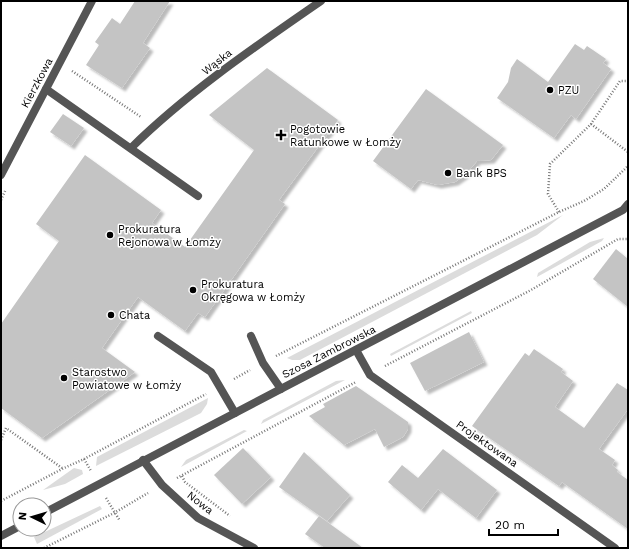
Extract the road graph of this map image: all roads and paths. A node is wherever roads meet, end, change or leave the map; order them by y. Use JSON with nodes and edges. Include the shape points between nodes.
{"nodes":[{"id":1,"x":92,"y":1,"type":"edge"},
{"id":2,"x":321,"y":1,"type":"edge"},
{"id":3,"x":70,"y":70,"type":"dead end"},
{"id":4,"x":628,"y":81,"type":"edge"},
{"id":5,"x":46,"y":89,"type":"junction"},
{"id":6,"x":148,"y":114,"type":"dead end"},
{"id":7,"x":591,"y":124,"type":"junction"},
{"id":8,"x":131,"y":148,"type":"junction"},
{"id":9,"x":628,"y":152,"type":"edge"},
{"id":10,"x":628,"y":166,"type":"edge"},
{"id":11,"x":1,"y":175,"type":"edge"},
{"id":12,"x":198,"y":196,"type":"dead end"},
{"id":13,"x":626,"y":208,"type":"edge"},
{"id":14,"x":559,"y":212,"type":"junction"},
{"id":15,"x":628,"y":239,"type":"edge"},
{"id":16,"x":158,"y":336,"type":"dead end"},
{"id":17,"x":251,"y":336,"type":"dead end"},
{"id":18,"x":356,"y":350,"type":"junction"},
{"id":19,"x":263,"y":363,"type":"junction"},
{"id":20,"x":370,"y":375,"type":"junction"},
{"id":21,"x":219,"y":387,"type":"junction"},
{"id":22,"x":281,"y":389,"type":"junction"},
{"id":23,"x":235,"y":413,"type":"junction"},
{"id":24,"x":1,"y":440,"type":"edge"},
{"id":25,"x":143,"y":460,"type":"junction"},
{"id":26,"x":62,"y":469,"type":"junction"},
{"id":27,"x":182,"y":476,"type":"junction"},
{"id":28,"x":162,"y":485,"type":"junction"},
{"id":29,"x":1,"y":502,"type":"edge"},
{"id":30,"x":52,"y":509,"type":"edge"},
{"id":31,"x":114,"y":513,"type":"junction"},
{"id":32,"x":235,"y":519,"type":"dead end"},
{"id":33,"x":120,"y":521,"type":"dead end"},
{"id":34,"x":12,"y":530,"type":"edge"},
{"id":35,"x":1,"y":536,"type":"edge"},
{"id":36,"x":44,"y":548,"type":"edge"},
{"id":37,"x":254,"y":548,"type":"edge"},
{"id":38,"x":615,"y":548,"type":"edge"}],
"edges":[{"from":1,"to":5,"type":"street","name":"Kierzkowa"},
{"from":2,"to":8,"type":"street","name":"Wąska","via":[[243,55]]},
{"from":3,"to":6,"type":"path","via":[[142,118]]},
{"from":4,"to":7,"type":"path","via":[[620,81]]},
{"from":5,"to":8,"type":"street"},
{"from":5,"to":11,"type":"street","name":"Kierzkowa"},
{"from":7,"to":9,"type":"path"},
{"from":7,"to":14,"type":"path","via":[[550,164],[548,194]]},
{"from":8,"to":12,"type":"street"},
{"from":10,"to":14,"type":"path","via":[[604,189]]},
{"from":13,"to":18,"type":"street","name":"Szosa Zambrowska"},
{"from":14,"to":19,"type":"path"},
{"from":15,"to":20,"type":"path","via":[[618,239],[531,290]]},
{"from":16,"to":21,"type":"street","via":[[211,372]]},
{"from":17,"to":19,"type":"street"},
{"from":18,"to":20,"type":"street","name":"Projektowana"},
{"from":18,"to":22,"type":"street","name":"Szosa Zambrowska"},
{"from":19,"to":21,"type":"path"},
{"from":19,"to":22,"type":"street"},
{"from":20,"to":27,"type":"path"},
{"from":20,"to":38,"type":"street","name":"Projektowana"},
{"from":21,"to":23,"type":"street"},
{"from":21,"to":26,"type":"path","via":[[84,460]]},
{"from":22,"to":23,"type":"street","name":"Szosa Zambrowska"},
{"from":23,"to":25,"type":"street","name":"Szosa Zambrowska"},
{"from":24,"to":26,"type":"path","via":[[6,428]]},
{"from":25,"to":28,"type":"street","name":"Nowa"},
{"from":25,"to":30,"type":"street","name":"Szosa Zambrowska"},
{"from":26,"to":29,"type":"path"},
{"from":27,"to":28,"type":"path"},
{"from":27,"to":32,"type":"path","via":[[185,482]]},
{"from":28,"to":31,"type":"path"},
{"from":28,"to":37,"type":"street","name":"Nowa","via":[[198,518]]},
{"from":31,"to":33,"type":"path"},
{"from":31,"to":36,"type":"path"},
{"from":34,"to":35,"type":"street"}]}
